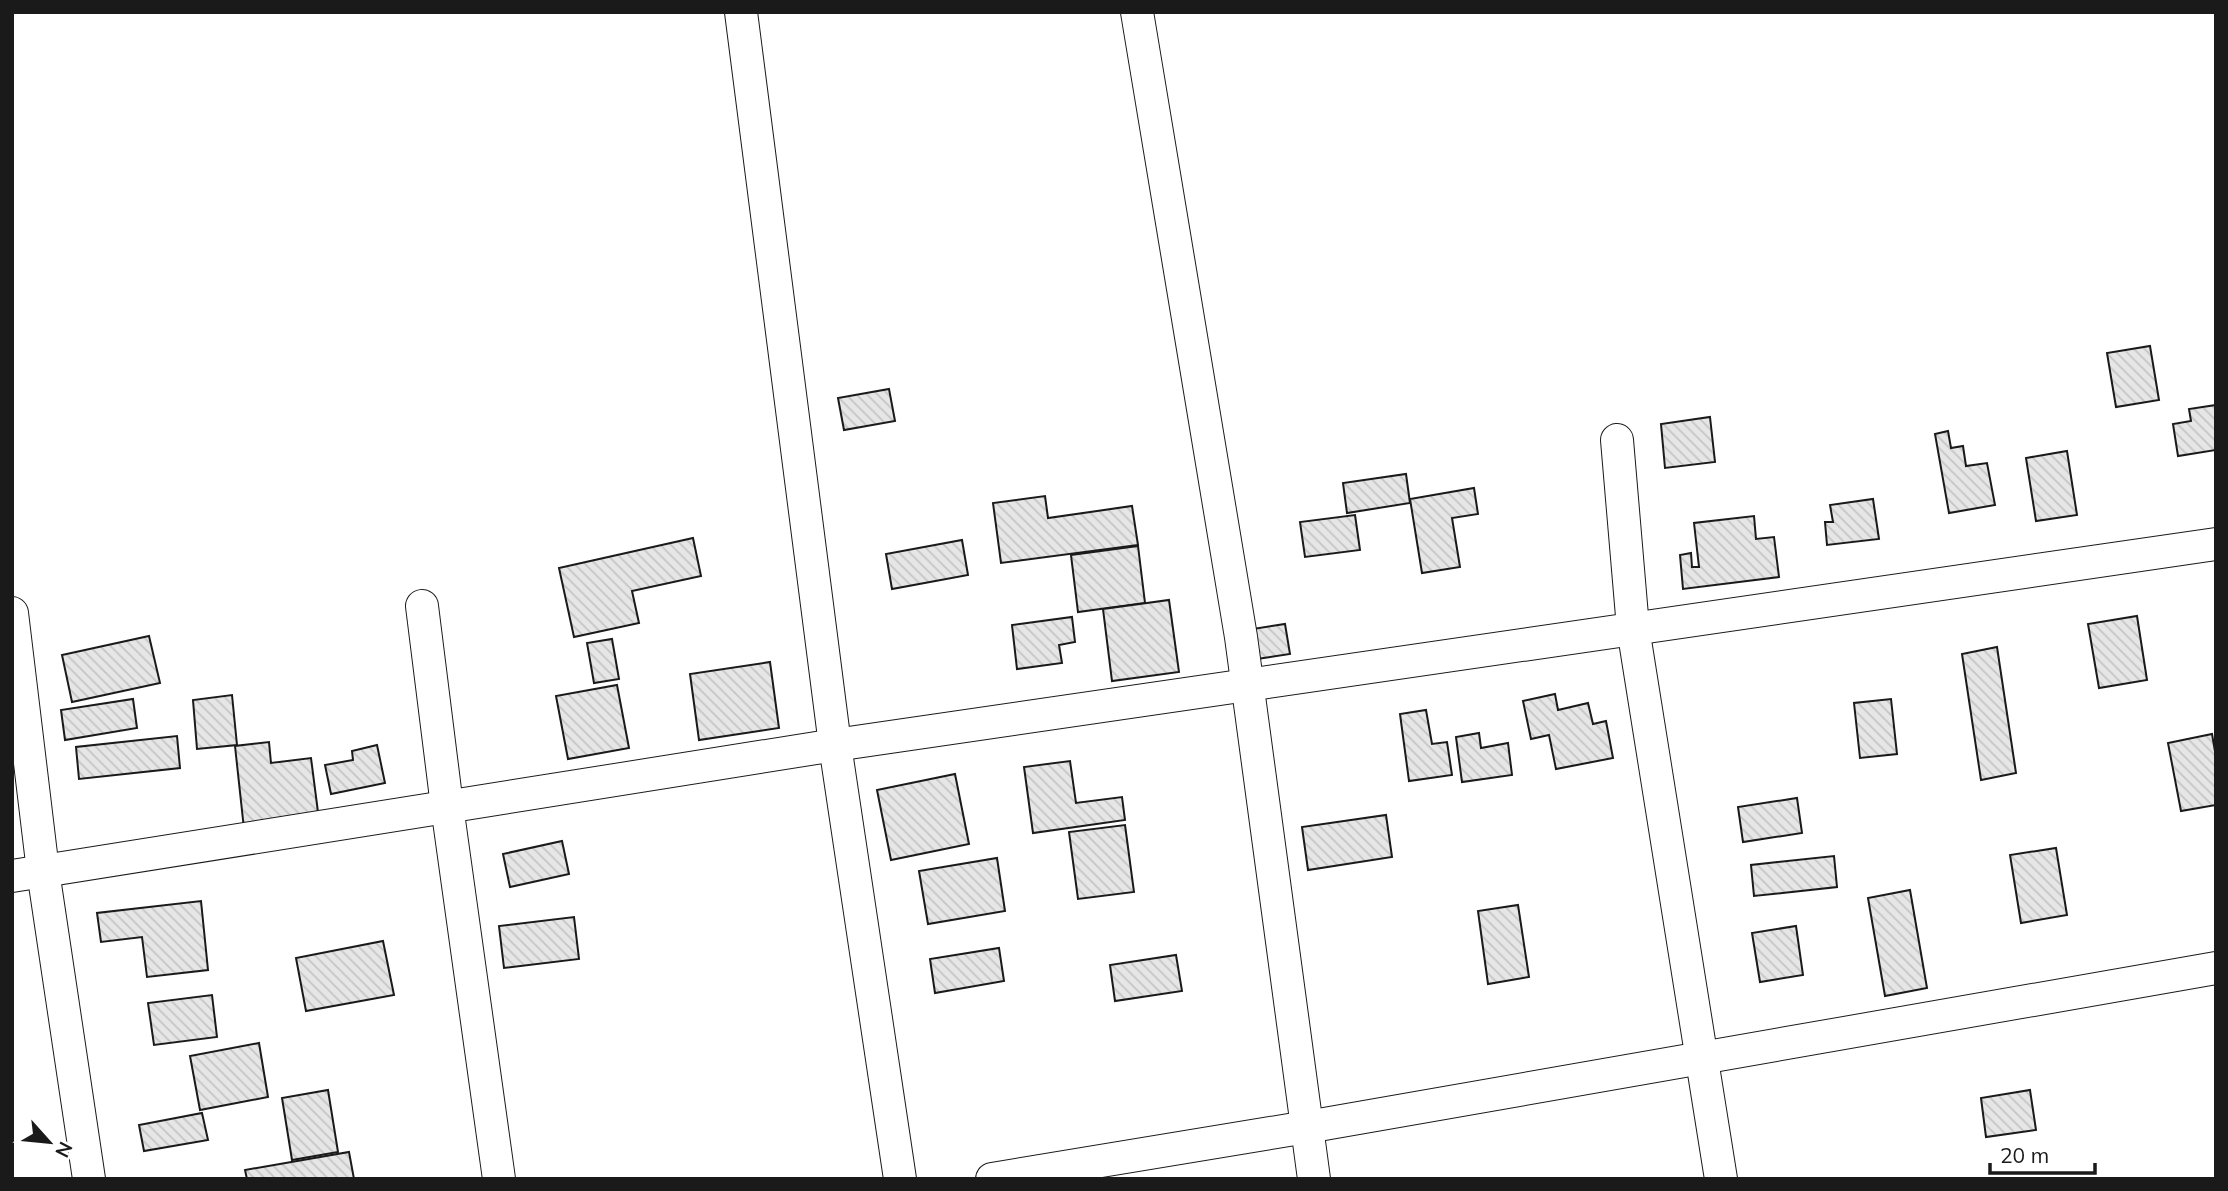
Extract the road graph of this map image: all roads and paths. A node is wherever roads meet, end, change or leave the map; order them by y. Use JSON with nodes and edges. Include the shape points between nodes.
{"nodes":[{"id":1,"x":741,"y":12,"type":"edge"},
{"id":2,"x":1137,"y":12,"type":"edge"},
{"id":3,"x":1617,"y":440,"type":"dead end"},
{"id":4,"x":2216,"y":544,"type":"edge"},
{"id":5,"x":422,"y":606,"type":"dead end"},
{"id":6,"x":12,"y":613,"type":"edge"},
{"id":7,"x":1633,"y":628,"type":"junction"},
{"id":8,"x":1247,"y":685,"type":"junction"},
{"id":9,"x":835,"y":744,"type":"junction"},
{"id":10,"x":447,"y":806,"type":"junction"},
{"id":11,"x":43,"y":871,"type":"junction"},
{"id":12,"x":12,"y":876,"type":"edge"},
{"id":13,"x":2216,"y":968,"type":"edge"},
{"id":14,"x":1701,"y":1057,"type":"junction"},
{"id":15,"x":1307,"y":1127,"type":"junction"},
{"id":16,"x":89,"y":1179,"type":"edge"},
{"id":17,"x":499,"y":1179,"type":"edge"},
{"id":18,"x":900,"y":1179,"type":"edge"},
{"id":19,"x":992,"y":1179,"type":"edge"},
{"id":20,"x":1314,"y":1179,"type":"edge"},
{"id":21,"x":1721,"y":1179,"type":"edge"}],
"edges":[{"from":1,"to":9,"type":"street"},
{"from":2,"to":8,"type":"street"},
{"from":3,"to":7,"type":"street"},
{"from":4,"to":7,"type":"street"},
{"from":5,"to":10,"type":"street"},
{"from":6,"to":11,"type":"street"},
{"from":7,"to":8,"type":"street"},
{"from":7,"to":14,"type":"street"},
{"from":8,"to":9,"type":"street"},
{"from":8,"to":15,"type":"street"},
{"from":9,"to":10,"type":"street"},
{"from":9,"to":18,"type":"street"},
{"from":10,"to":11,"type":"street"},
{"from":10,"to":17,"type":"street"},
{"from":11,"to":12,"type":"street"},
{"from":11,"to":16,"type":"street"},
{"from":13,"to":14,"type":"street"},
{"from":14,"to":15,"type":"street"},
{"from":14,"to":21,"type":"street"},
{"from":15,"to":19,"type":"street"},
{"from":15,"to":20,"type":"street"}]}
